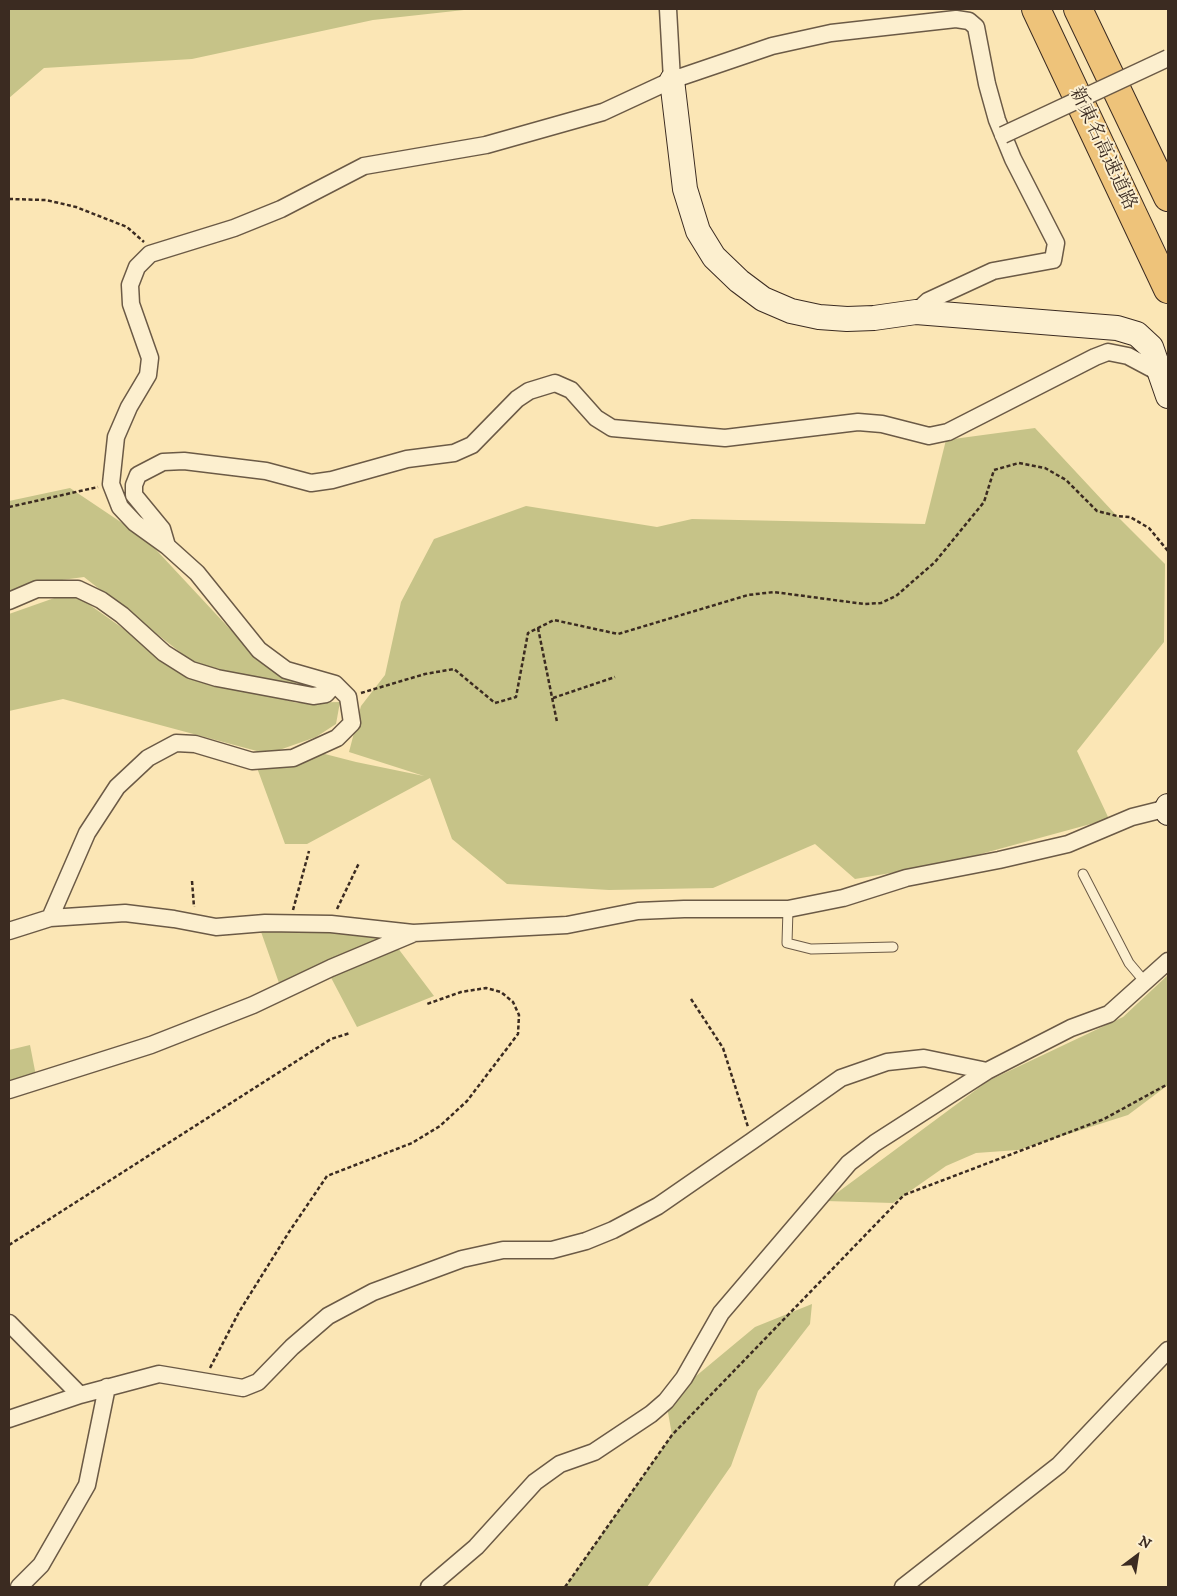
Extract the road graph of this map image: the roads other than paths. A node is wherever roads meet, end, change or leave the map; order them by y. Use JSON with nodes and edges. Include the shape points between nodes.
{"nodes":[{"id":1,"x":668,"y":9,"type":"edge"},
{"id":2,"x":1036,"y":9,"type":"edge"},
{"id":3,"x":1078,"y":9,"type":"edge"},
{"id":4,"x":968,"y":15,"type":"edge"},
{"id":5,"x":1168,"y":58,"type":"edge"},
{"id":6,"x":672,"y":80,"type":"junction"},
{"id":7,"x":1003,"y":135,"type":"junction"},
{"id":8,"x":1168,"y":197,"type":"edge"},
{"id":9,"x":1168,"y":289,"type":"edge"},
{"id":10,"x":916,"y":312,"type":"junction"},
{"id":11,"x":1160,"y":373,"type":"junction"},
{"id":12,"x":1168,"y":396,"type":"edge"},
{"id":13,"x":167,"y":546,"type":"junction"},
{"id":14,"x":9,"y":601,"type":"edge"},
{"id":15,"x":335,"y":684,"type":"junction"},
{"id":16,"x":1168,"y":809,"type":"edge"},
{"id":17,"x":1083,"y":874,"type":"dead end"},
{"id":18,"x":788,"y":909,"type":"junction"},
{"id":19,"x":50,"y":918,"type":"junction"},
{"id":20,"x":9,"y":931,"type":"edge"},
{"id":21,"x":413,"y":933,"type":"junction"},
{"id":22,"x":893,"y":947,"type":"dead end"},
{"id":23,"x":1168,"y":961,"type":"edge"},
{"id":24,"x":1145,"y":982,"type":"junction"},
{"id":25,"x":988,"y":1071,"type":"junction"},
{"id":26,"x":9,"y":1090,"type":"edge"},
{"id":27,"x":9,"y":1322,"type":"edge"},
{"id":28,"x":1168,"y":1350,"type":"edge"},
{"id":29,"x":107,"y":1387,"type":"junction"},
{"id":30,"x":80,"y":1395,"type":"junction"},
{"id":31,"x":9,"y":1419,"type":"edge"},
{"id":32,"x":19,"y":1587,"type":"edge"},
{"id":33,"x":429,"y":1587,"type":"edge"},
{"id":34,"x":902,"y":1587,"type":"edge"}],
"edges":[{"from":1,"to":6,"type":"street"},
{"from":2,"to":9,"type":"highway","name":"新東名高速道路"},
{"from":3,"to":8,"type":"highway","name":"新東名高速道路"},
{"from":4,"to":6,"type":"street","via":[[832,33],[772,46]]},
{"from":4,"to":7,"type":"street","via":[[976,28],[987,84]]},
{"from":5,"to":7,"type":"street","bridge":true},
{"from":6,"to":10,"type":"street","via":[[685,189],[698,231],[714,257],[739,281],[764,299],[819,317],[874,318]]},
{"from":6,"to":13,"type":"street","via":[[602,112],[495,143],[364,166],[234,228],[150,254],[137,267],[130,285],[131,304],[150,358],[148,375],[116,437],[111,484],[120,507],[135,523]]},
{"from":7,"to":10,"type":"street","via":[[1056,243],[1052,260],[994,271],[928,301]]},
{"from":10,"to":11,"type":"street","via":[[1117,328],[1137,334],[1151,347]]},
{"from":11,"to":12,"type":"street"},
{"from":11,"to":13,"type":"street","via":[[1128,356],[1108,352],[948,432],[928,436],[882,424],[858,422],[725,438],[612,428],[596,418],[571,390],[555,383],[529,391],[517,399],[472,445],[454,453],[408,459],[332,480],[311,483],[266,471],[184,461],[162,462],[138,474],[134,495],[162,529]]},
{"from":13,"to":15,"type":"street","via":[[197,573],[258,650],[286,670]]},
{"from":14,"to":15,"type":"street","via":[[37,589],[78,589],[122,615],[164,654],[191,670],[314,696],[326,694]]},
{"from":15,"to":19,"type":"street","via":[[348,696],[352,723],[337,738],[293,758],[252,761],[195,744],[176,743],[148,758],[117,787],[86,833]]},
{"from":16,"to":18,"type":"street","via":[[1132,817],[1068,844],[906,878],[843,898]]},
{"from":17,"to":24,"type":"lane","via":[[1129,962]]},
{"from":18,"to":21,"type":"street","via":[[638,910],[567,924]]},
{"from":18,"to":22,"type":"lane","via":[[787,943],[812,949]]},
{"from":19,"to":20,"type":"street"},
{"from":19,"to":21,"type":"street","via":[[126,913],[216,927],[265,923],[331,924]]},
{"from":21,"to":26,"type":"street","via":[[253,1005],[151,1045]]},
{"from":23,"to":24,"type":"street"},
{"from":24,"to":25,"type":"street","via":[[1109,1014],[1071,1028]]},
{"from":25,"to":29,"type":"street","via":[[924,1058],[887,1062],[841,1078],[658,1206],[613,1230],[552,1250],[503,1250],[462,1259],[373,1292],[328,1316],[258,1382],[243,1388],[159,1374]]},
{"from":25,"to":33,"type":"street","via":[[875,1143],[850,1163],[721,1313],[684,1378],[666,1401],[594,1452],[560,1464],[535,1482],[476,1547]]},
{"from":27,"to":30,"type":"street"},
{"from":28,"to":34,"type":"street","via":[[1060,1465]]},
{"from":29,"to":30,"type":"street"},
{"from":29,"to":32,"type":"street","via":[[87,1485],[41,1565]]},
{"from":30,"to":31,"type":"street"}]}
